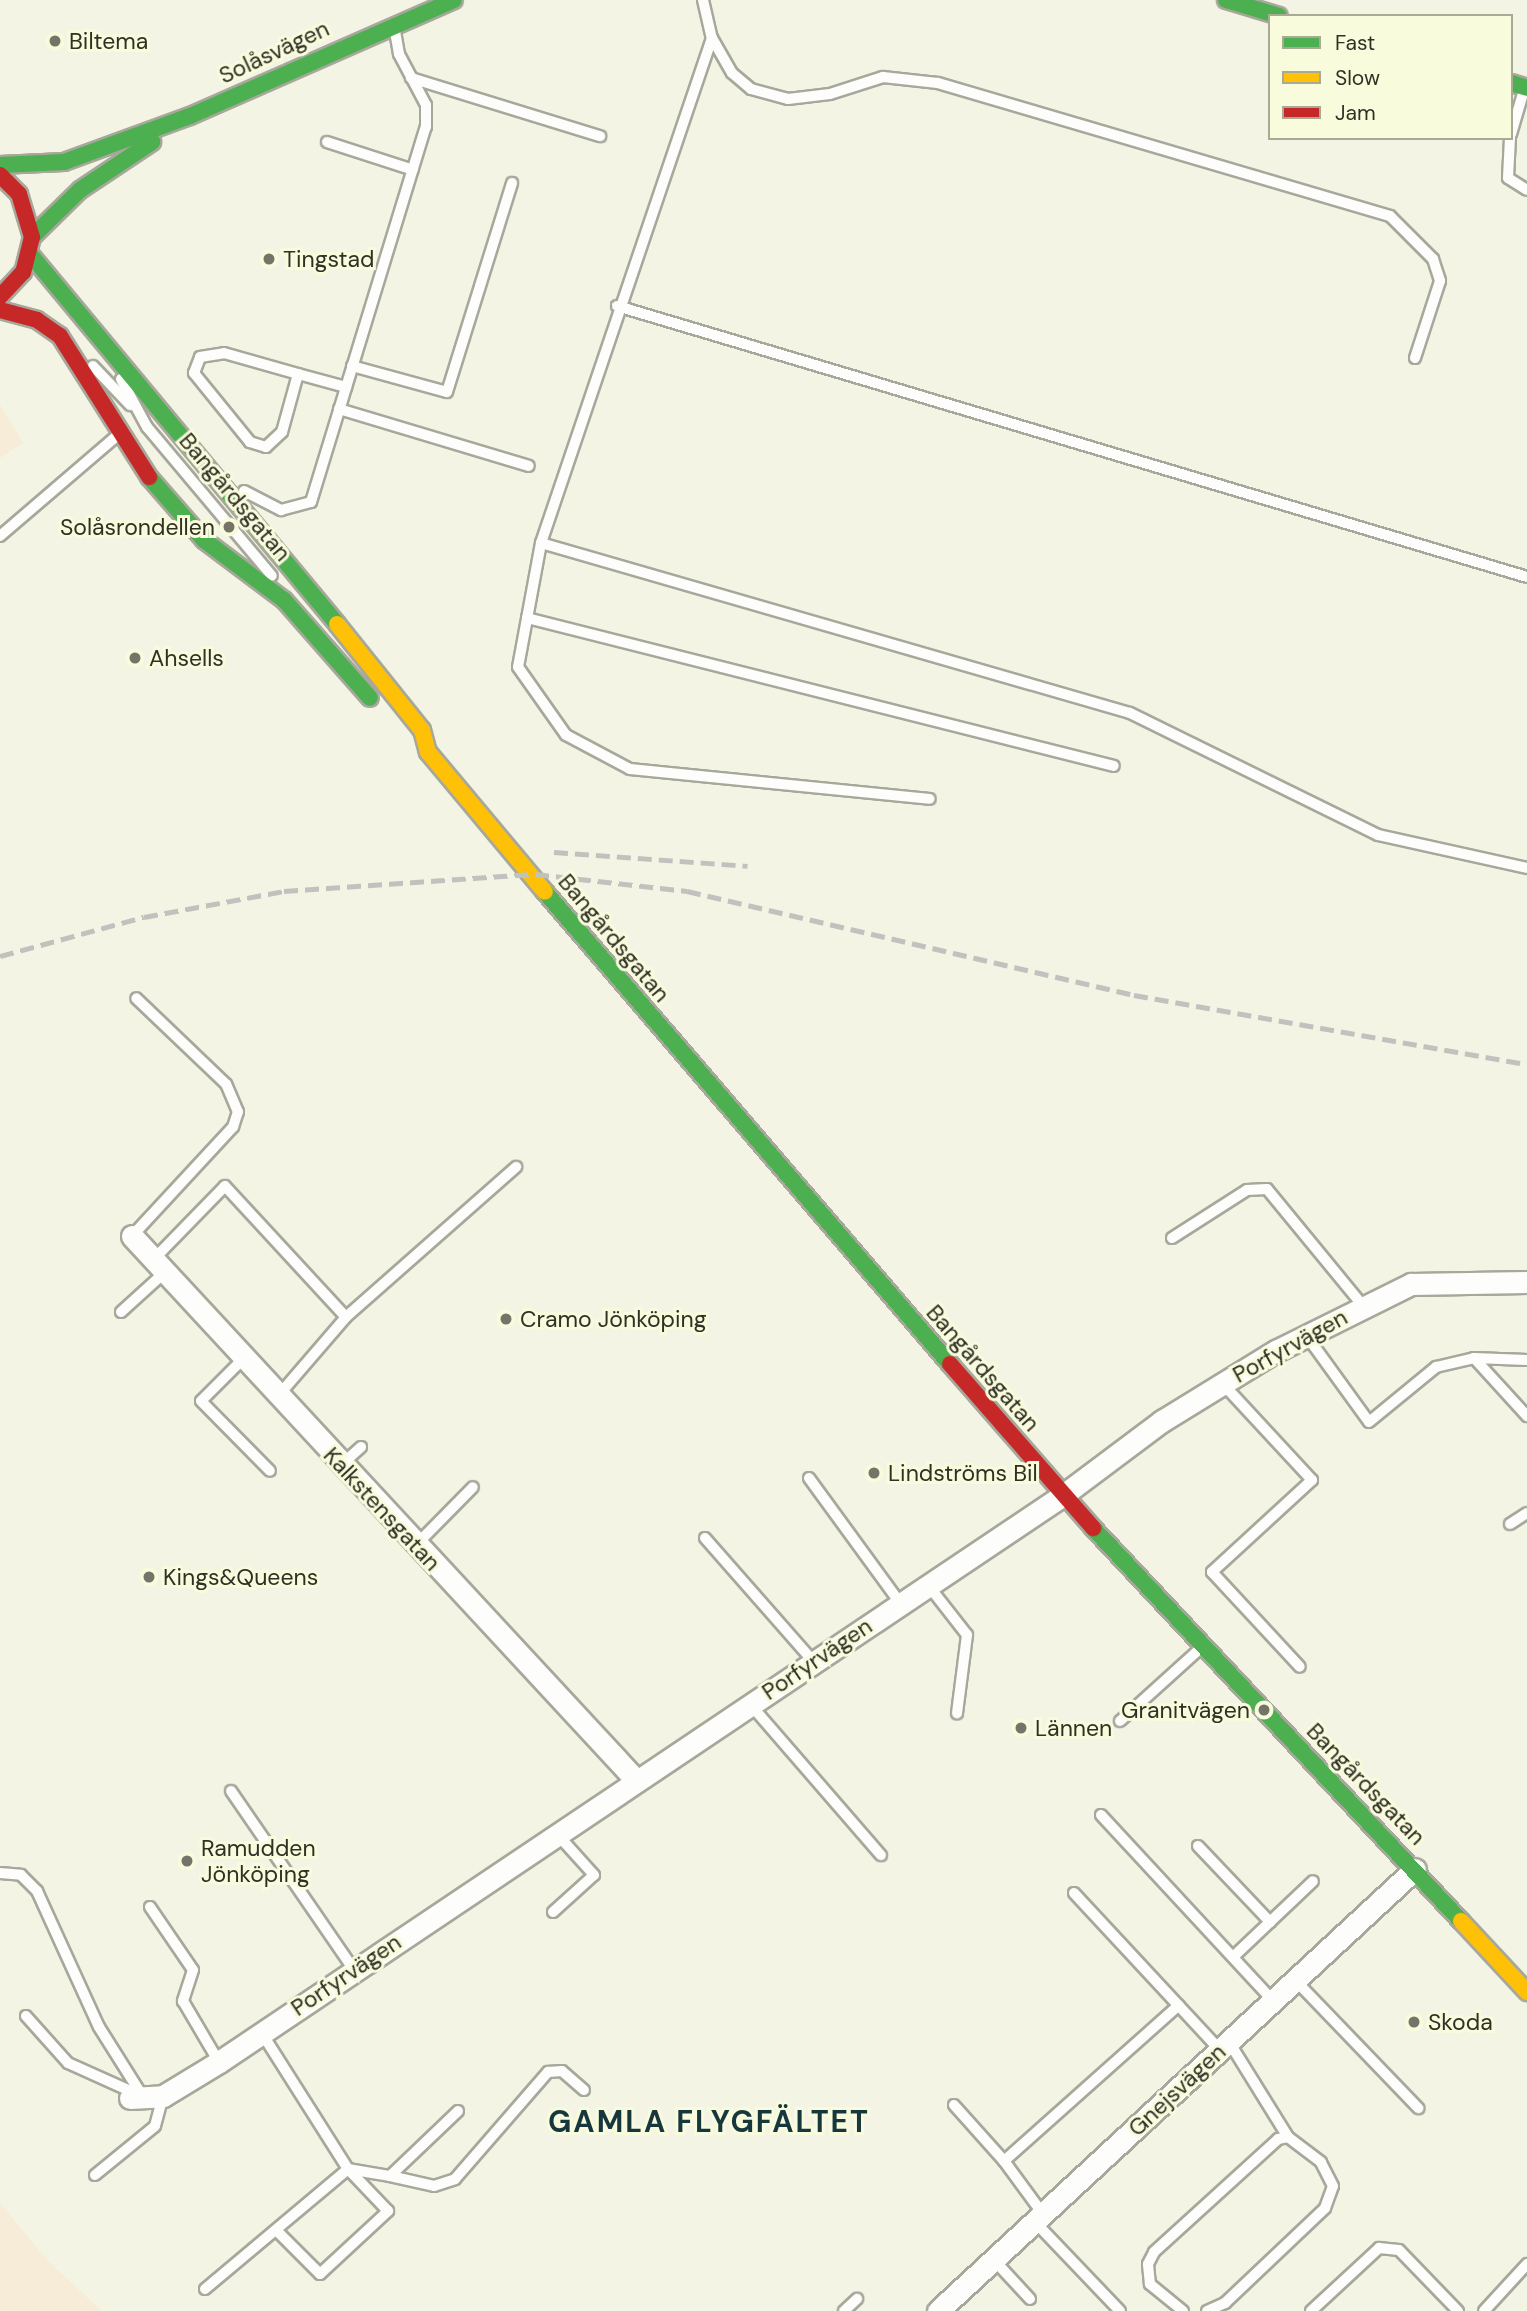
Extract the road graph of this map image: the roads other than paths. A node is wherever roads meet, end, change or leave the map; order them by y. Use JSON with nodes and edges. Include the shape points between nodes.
{"nodes":[{"id":1,"x":454,"y":0,"type":"edge"},
{"id":2,"x":703,"y":0,"type":"edge"},
{"id":3,"x":1226,"y":0,"type":"edge"},
{"id":4,"x":1272,"y":14,"type":"edge"},
{"id":5,"x":393,"y":24,"type":"junction"},
{"id":6,"x":712,"y":38,"type":"junction"},
{"id":7,"x":411,"y":78,"type":"junction"},
{"id":8,"x":1521,"y":86,"type":"edge"},
{"id":9,"x":190,"y":116,"type":"junction"},
{"id":10,"x":1513,"y":126,"type":"edge"},
{"id":11,"x":600,"y":136,"type":"dead end"},
{"id":12,"x":1511,"y":140,"type":"edge"},
{"id":13,"x":327,"y":142,"type":"dead end"},
{"id":14,"x":0,"y":165,"type":"edge"},
{"id":15,"x":413,"y":170,"type":"junction"},
{"id":16,"x":0,"y":175,"type":"edge"},
{"id":17,"x":512,"y":183,"type":"dead end"},
{"id":18,"x":1527,"y":190,"type":"edge"},
{"id":19,"x":32,"y":237,"type":"junction"},
{"id":20,"x":30,"y":254,"type":"junction"},
{"id":21,"x":0,"y":297,"type":"edge"},
{"id":22,"x":617,"y":306,"type":"junction"},
{"id":23,"x":0,"y":310,"type":"edge"},
{"id":24,"x":60,"y":336,"type":"junction"},
{"id":25,"x":109,"y":354,"type":"junction"},
{"id":26,"x":1415,"y":358,"type":"dead end"},
{"id":27,"x":352,"y":366,"type":"junction"},
{"id":28,"x":298,"y":374,"type":"junction"},
{"id":29,"x":346,"y":387,"type":"junction"},
{"id":30,"x":339,"y":409,"type":"junction"},
{"id":31,"x":136,"y":412,"type":"junction"},
{"id":32,"x":118,"y":435,"type":"junction"},
{"id":33,"x":529,"y":466,"type":"dead end"},
{"id":34,"x":216,"y":472,"type":"junction"},
{"id":35,"x":0,"y":536,"type":"edge"},
{"id":36,"x":541,"y":543,"type":"junction"},
{"id":37,"x":1527,"y":577,"type":"edge"},
{"id":38,"x":527,"y":618,"type":"junction"},
{"id":39,"x":428,"y":752,"type":"junction"},
{"id":40,"x":1114,"y":766,"type":"dead end"},
{"id":41,"x":929,"y":799,"type":"dead end"},
{"id":42,"x":1527,"y":869,"type":"edge"},
{"id":43,"x":136,"y":998,"type":"dead end"},
{"id":44,"x":516,"y":1167,"type":"dead end"},
{"id":45,"x":132,"y":1236,"type":"joint"},
{"id":46,"x":1172,"y":1238,"type":"dead end"},
{"id":47,"x":158,"y":1266,"type":"junction"},
{"id":48,"x":1527,"y":1282,"type":"edge"},
{"id":49,"x":1363,"y":1306,"type":"junction"},
{"id":50,"x":121,"y":1312,"type":"dead end"},
{"id":51,"x":346,"y":1317,"type":"junction"},
{"id":52,"x":1306,"y":1335,"type":"junction"},
{"id":53,"x":243,"y":1359,"type":"junction"},
{"id":54,"x":1474,"y":1359,"type":"junction"},
{"id":55,"x":1527,"y":1360,"type":"edge"},
{"id":56,"x":1223,"y":1384,"type":"junction"},
{"id":57,"x":278,"y":1396,"type":"junction"},
{"id":58,"x":1527,"y":1416,"type":"edge"},
{"id":59,"x":360,"y":1447,"type":"dead end"},
{"id":60,"x":341,"y":1465,"type":"junction"},
{"id":61,"x":270,"y":1471,"type":"dead end"},
{"id":62,"x":809,"y":1478,"type":"dead end"},
{"id":63,"x":473,"y":1488,"type":"dead end"},
{"id":64,"x":1063,"y":1495,"type":"junction"},
{"id":65,"x":1527,"y":1513,"type":"edge"},
{"id":66,"x":1510,"y":1524,"type":"dead end"},
{"id":67,"x":705,"y":1538,"type":"dead end"},
{"id":68,"x":415,"y":1545,"type":"junction"},
{"id":69,"x":928,"y":1585,"type":"junction"},
{"id":70,"x":900,"y":1603,"type":"junction"},
{"id":71,"x":1204,"y":1645,"type":"junction"},
{"id":72,"x":813,"y":1661,"type":"junction"},
{"id":73,"x":1300,"y":1667,"type":"dead end"},
{"id":74,"x":750,"y":1704,"type":"junction"},
{"id":75,"x":957,"y":1713,"type":"dead end"},
{"id":76,"x":1120,"y":1721,"type":"dead end"},
{"id":77,"x":635,"y":1779,"type":"junction"},
{"id":78,"x":231,"y":1791,"type":"dead end"},
{"id":79,"x":1101,"y":1815,"type":"dead end"},
{"id":80,"x":556,"y":1833,"type":"junction"},
{"id":81,"x":1198,"y":1846,"type":"dead end"},
{"id":82,"x":881,"y":1855,"type":"dead end"},
{"id":83,"x":1415,"y":1869,"type":"junction"},
{"id":84,"x":0,"y":1872,"type":"edge"},
{"id":85,"x":1313,"y":1881,"type":"dead end"},
{"id":86,"x":1074,"y":1893,"type":"dead end"},
{"id":87,"x":150,"y":1907,"type":"dead end"},
{"id":88,"x":553,"y":1912,"type":"dead end"},
{"id":89,"x":1270,"y":1922,"type":"junction"},
{"id":90,"x":1233,"y":1957,"type":"junction"},
{"id":91,"x":354,"y":1970,"type":"junction"},
{"id":92,"x":1295,"y":1980,"type":"junction"},
{"id":93,"x":1527,"y":1992,"type":"edge"},
{"id":94,"x":1273,"y":2001,"type":"junction"},
{"id":95,"x":1179,"y":2005,"type":"junction"},
{"id":96,"x":26,"y":2015,"type":"dead end"},
{"id":97,"x":261,"y":2032,"type":"junction"},
{"id":98,"x":1224,"y":2046,"type":"junction"},
{"id":99,"x":219,"y":2062,"type":"junction"},
{"id":100,"x":584,"y":2090,"type":"dead end"},
{"id":101,"x":145,"y":2097,"type":"junction"},
{"id":102,"x":954,"y":2105,"type":"dead end"},
{"id":103,"x":1418,"y":2108,"type":"dead end"},
{"id":104,"x":458,"y":2111,"type":"dead end"},
{"id":105,"x":1288,"y":2137,"type":"junction"},
{"id":106,"x":1004,"y":2161,"type":"junction"},
{"id":107,"x":348,"y":2169,"type":"junction"},
{"id":108,"x":95,"y":2175,"type":"dead end"},
{"id":109,"x":390,"y":2176,"type":"junction"},
{"id":110,"x":1039,"y":2218,"type":"junction"},
{"id":111,"x":276,"y":2230,"type":"junction"},
{"id":112,"x":993,"y":2260,"type":"junction"},
{"id":113,"x":1527,"y":2264,"type":"edge"},
{"id":114,"x":205,"y":2289,"type":"dead end"},
{"id":115,"x":856,"y":2299,"type":"dead end"},
{"id":116,"x":1030,"y":2299,"type":"dead end"},
{"id":117,"x":844,"y":2311,"type":"edge"},
{"id":118,"x":938,"y":2311,"type":"edge"},
{"id":119,"x":1120,"y":2311,"type":"edge"},
{"id":120,"x":1184,"y":2311,"type":"edge"},
{"id":121,"x":1207,"y":2311,"type":"edge"},
{"id":122,"x":1311,"y":2311,"type":"edge"},
{"id":123,"x":1458,"y":2311,"type":"edge"},
{"id":124,"x":1484,"y":2311,"type":"edge"}],
"edges":[{"from":1,"to":5,"type":"main road","name":"Solåsvägen"},
{"from":2,"to":6,"type":"lane"},
{"from":3,"to":4,"type":"main road"},
{"from":5,"to":7,"type":"lane"},
{"from":5,"to":9,"type":"main road","name":"Solåsvägen"},
{"from":6,"to":22,"type":"lane"},
{"from":6,"to":26,"type":"lane","via":[[732,74],[751,89],[788,99],[830,94],[883,77],[938,83],[1390,216],[1433,259],[1440,281]]},
{"from":7,"to":11,"type":"lane"},
{"from":7,"to":15,"type":"lane","via":[[425,105]]},
{"from":8,"to":10,"type":"lane"},
{"from":9,"to":14,"type":"main road","name":"Solåsvägen","via":[[64,162]]},
{"from":9,"to":19,"type":"main road","name":"Solåsvägen","via":[[80,190]]},
{"from":12,"to":18,"type":"lane","via":[[1508,178]]},
{"from":13,"to":15,"type":"lane"},
{"from":15,"to":27,"type":"lane"},
{"from":16,"to":19,"type":"main road","via":[[19,194]]},
{"from":17,"to":27,"type":"lane","via":[[447,392]]},
{"from":19,"to":20,"type":"main road"},
{"from":20,"to":21,"type":"main road"},
{"from":20,"to":25,"type":"main road","name":"Bangårdsgatan"},
{"from":22,"to":36,"type":"lane"},
{"from":22,"to":37,"type":"lane"},
{"from":23,"to":24,"type":"main road","name":"Bangårdsgatan","via":[[37,320]]},
{"from":24,"to":31,"type":"lane"},
{"from":24,"to":32,"type":"main road","name":"Bangårdsgatan"},
{"from":25,"to":31,"type":"lane","name":"Bangårdsgatan"},
{"from":25,"to":34,"type":"main road","name":"Bangårdsgatan"},
{"from":27,"to":29,"type":"lane"},
{"from":28,"to":28,"type":"lane","via":[[224,353],[201,357],[194,373],[250,442],[266,447],[282,432]]},
{"from":28,"to":29,"type":"lane"},
{"from":29,"to":30,"type":"lane"},
{"from":30,"to":33,"type":"lane"},
{"from":30,"to":34,"type":"lane","via":[[311,502],[296,509],[272,508]]},
{"from":31,"to":39,"type":"lane","name":"Bangårdsgatan"},
{"from":32,"to":35,"type":"lane"},
{"from":32,"to":39,"type":"main road","name":"Bangårdsgatan","via":[[204,540],[284,600],[408,743]]},
{"from":34,"to":39,"type":"main road","name":"Bangårdsgatan","via":[[422,730]]},
{"from":36,"to":38,"type":"lane"},
{"from":36,"to":42,"type":"lane","via":[[1129,713],[1378,835]]},
{"from":38,"to":40,"type":"lane"},
{"from":38,"to":41,"type":"lane","via":[[518,667],[566,735],[630,769]]},
{"from":39,"to":64,"type":"main road","name":"Bangårdsgatan"},
{"from":43,"to":45,"type":"lane","via":[[226,1084],[237,1112],[233,1127]]},
{"from":44,"to":51,"type":"lane"},
{"from":45,"to":47,"type":"street","name":"Kalkstensgatan"},
{"from":46,"to":49,"type":"lane","via":[[1247,1190],[1267,1189]]},
{"from":47,"to":50,"type":"lane"},
{"from":47,"to":51,"type":"lane","via":[[225,1186]]},
{"from":47,"to":53,"type":"street","name":"Kalkstensgatan"},
{"from":48,"to":49,"type":"street","name":"Porfyrvägen","via":[[1411,1284]]},
{"from":49,"to":52,"type":"street","name":"Porfyrvägen"},
{"from":51,"to":57,"type":"lane"},
{"from":52,"to":54,"type":"lane","via":[[1369,1422],[1436,1367]]},
{"from":52,"to":56,"type":"street","name":"Porfyrvägen"},
{"from":53,"to":57,"type":"street","name":"Kalkstensgatan"},
{"from":53,"to":61,"type":"lane","via":[[201,1401]]},
{"from":54,"to":55,"type":"lane"},
{"from":54,"to":58,"type":"lane"},
{"from":56,"to":64,"type":"street","name":"Porfyrvägen"},
{"from":56,"to":73,"type":"lane","via":[[1312,1480],[1212,1572]]},
{"from":57,"to":60,"type":"street","name":"Kalkstensgatan"},
{"from":59,"to":60,"type":"lane"},
{"from":60,"to":68,"type":"street","name":"Kalkstensgatan"},
{"from":62,"to":70,"type":"lane"},
{"from":63,"to":68,"type":"lane"},
{"from":64,"to":69,"type":"street","name":"Porfyrvägen"},
{"from":64,"to":71,"type":"main road","name":"Bangårdsgatan"},
{"from":65,"to":66,"type":"lane"},
{"from":67,"to":72,"type":"lane"},
{"from":68,"to":77,"type":"street","name":"Kalkstensgatan"},
{"from":69,"to":70,"type":"street","name":"Porfyrvägen"},
{"from":69,"to":75,"type":"lane","via":[[967,1635]]},
{"from":70,"to":72,"type":"street","name":"Porfyrvägen"},
{"from":71,"to":76,"type":"lane"},
{"from":71,"to":83,"type":"main road","name":"Bangårdsgatan"},
{"from":72,"to":74,"type":"street","name":"Porfyrvägen"},
{"from":74,"to":77,"type":"street","name":"Porfyrvägen"},
{"from":74,"to":82,"type":"lane"},
{"from":77,"to":80,"type":"street","name":"Porfyrvägen"},
{"from":78,"to":91,"type":"lane"},
{"from":79,"to":90,"type":"lane"},
{"from":80,"to":88,"type":"lane","via":[[594,1875]]},
{"from":80,"to":91,"type":"street","name":"Porfyrvägen"},
{"from":81,"to":89,"type":"lane"},
{"from":83,"to":92,"type":"street","name":"Gnejsvägen"},
{"from":83,"to":93,"type":"main road","name":"Bangårdsgatan"},
{"from":84,"to":101,"type":"lane","via":[[21,1875],[37,1891],[99,2027]]},
{"from":85,"to":89,"type":"lane"},
{"from":86,"to":95,"type":"lane"},
{"from":87,"to":99,"type":"lane","via":[[193,1970],[183,2001]]},
{"from":89,"to":90,"type":"lane"},
{"from":90,"to":94,"type":"lane"},
{"from":91,"to":97,"type":"street","name":"Porfyrvägen"},
{"from":92,"to":94,"type":"street","name":"Gnejsvägen"},
{"from":92,"to":103,"type":"lane"},
{"from":94,"to":98,"type":"street","name":"Gnejsvägen"},
{"from":95,"to":98,"type":"lane"},
{"from":95,"to":106,"type":"lane"},
{"from":96,"to":101,"type":"lane","via":[[68,2063]]},
{"from":97,"to":99,"type":"street","name":"Porfyrvägen"},
{"from":97,"to":107,"type":"lane"},
{"from":98,"to":105,"type":"lane"},
{"from":98,"to":110,"type":"street","name":"Gnejsvägen"},
{"from":99,"to":101,"type":"street","name":"Porfyrvägen"},
{"from":100,"to":109,"type":"lane","via":[[562,2071],[548,2072],[454,2179],[434,2186]]},
{"from":101,"to":108,"type":"lane","via":[[155,2126]]},
{"from":102,"to":106,"type":"lane"},
{"from":104,"to":109,"type":"lane"},
{"from":105,"to":120,"type":"lane","via":[[1278,2138],[1154,2252],[1147,2264],[1150,2284]]},
{"from":105,"to":121,"type":"lane","via":[[1321,2162],[1333,2186],[1325,2208],[1225,2302]]},
{"from":106,"to":110,"type":"lane"},
{"from":107,"to":109,"type":"lane"},
{"from":107,"to":111,"type":"lane"},
{"from":107,"to":111,"type":"lane","via":[[388,2211],[320,2274]]},
{"from":110,"to":112,"type":"street","name":"Gnejsvägen"},
{"from":110,"to":119,"type":"lane"},
{"from":111,"to":114,"type":"lane"},
{"from":112,"to":116,"type":"lane"},
{"from":112,"to":118,"type":"street","name":"Gnejsvägen"},
{"from":113,"to":124,"type":"lane"},
{"from":115,"to":117,"type":"lane"},
{"from":122,"to":123,"type":"lane","via":[[1379,2248],[1399,2250]]}]}
